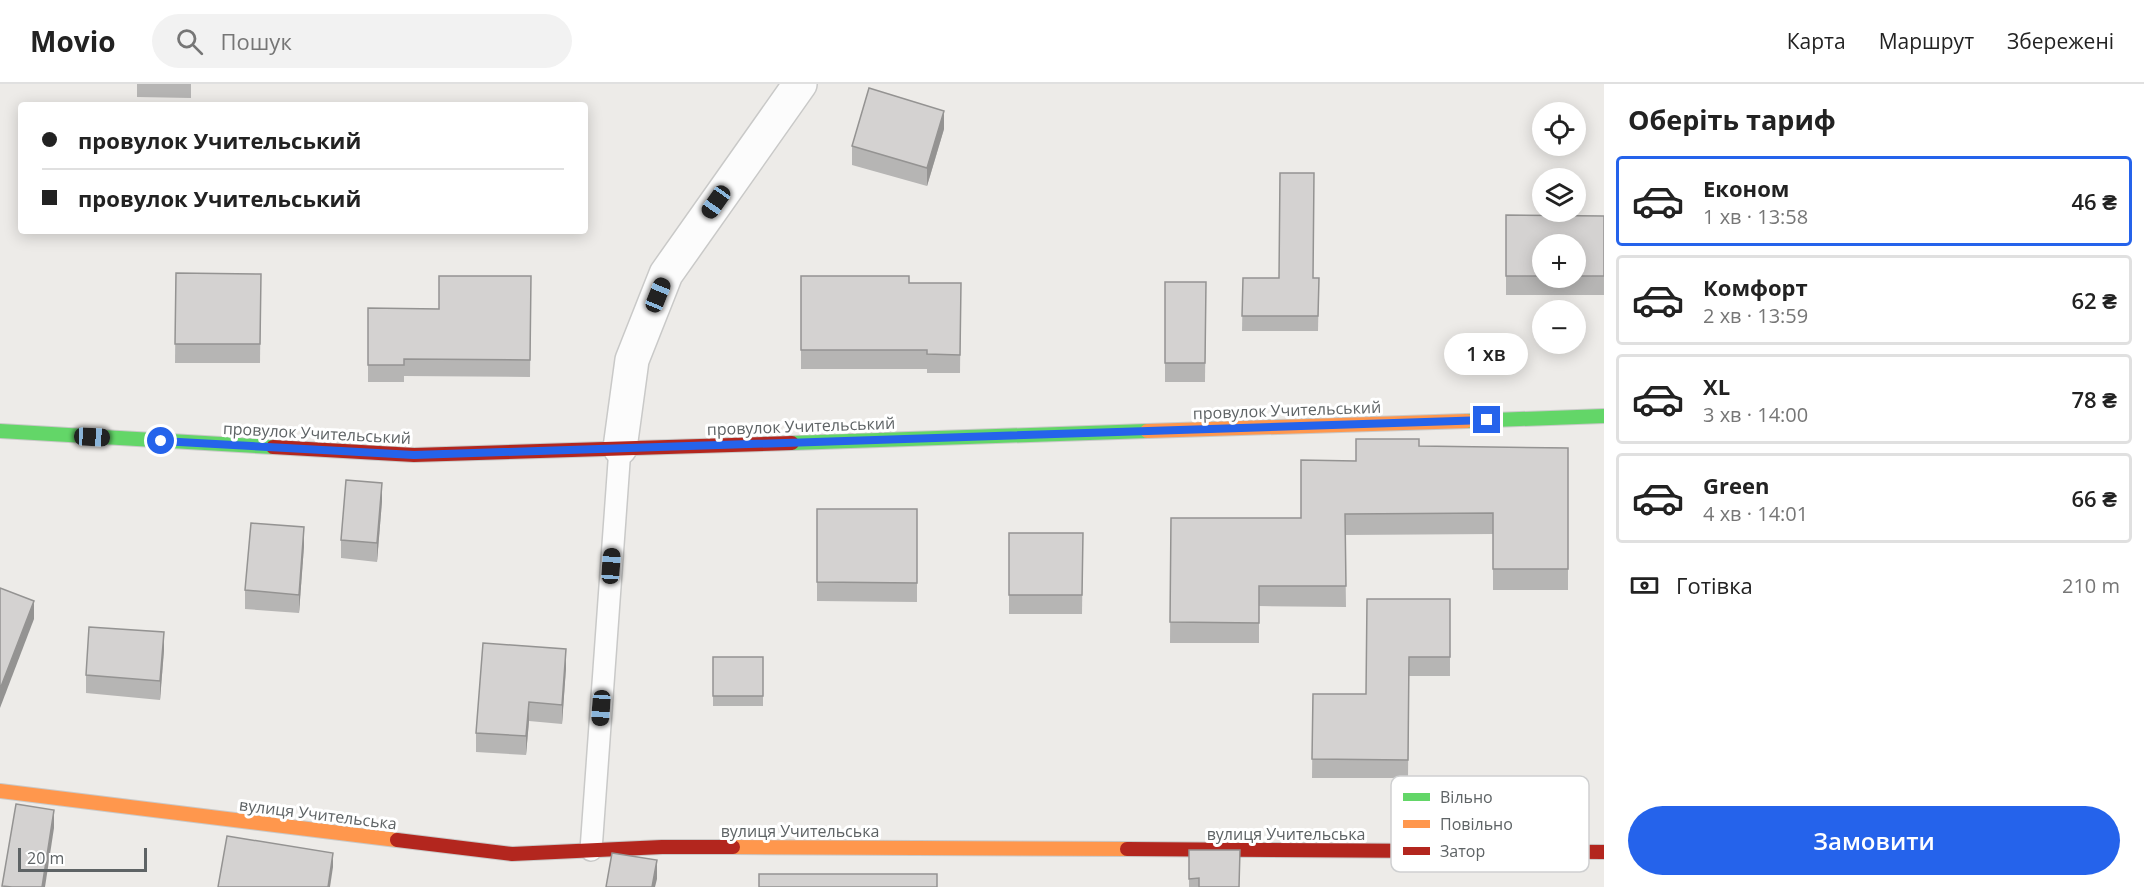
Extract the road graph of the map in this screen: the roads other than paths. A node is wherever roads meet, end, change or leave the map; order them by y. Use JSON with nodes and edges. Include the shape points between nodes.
{"nodes":[{"id":1,"x":793,"y":88,"type":"edge"},
{"id":2,"x":1604,"y":416,"type":"edge"},
{"id":3,"x":0,"y":431,"type":"edge"},
{"id":4,"x":620,"y":448,"type":"junction"},
{"id":5,"x":0,"y":791,"type":"edge"},
{"id":6,"x":591,"y":850,"type":"junction"},
{"id":7,"x":1391,"y":851,"type":"edge"},
{"id":8,"x":1589,"y":852,"type":"edge"},
{"id":9,"x":1604,"y":852,"type":"edge"}],
"edges":[{"from":1,"to":4,"type":"street","via":[[666,274],[632,360]]},
{"from":2,"to":4,"type":"street","name":"провулок Учительський"},
{"from":3,"to":4,"type":"street","name":"провулок Учительський","via":[[414,455]]},
{"from":4,"to":6,"type":"lane"},
{"from":5,"to":6,"type":"street","name":"вулиця Учительська","via":[[512,854]]},
{"from":6,"to":7,"type":"street","name":"вулиця Учительська","via":[[674,847]]},
{"from":8,"to":9,"type":"street","name":"вулиця Учительська"}]}
